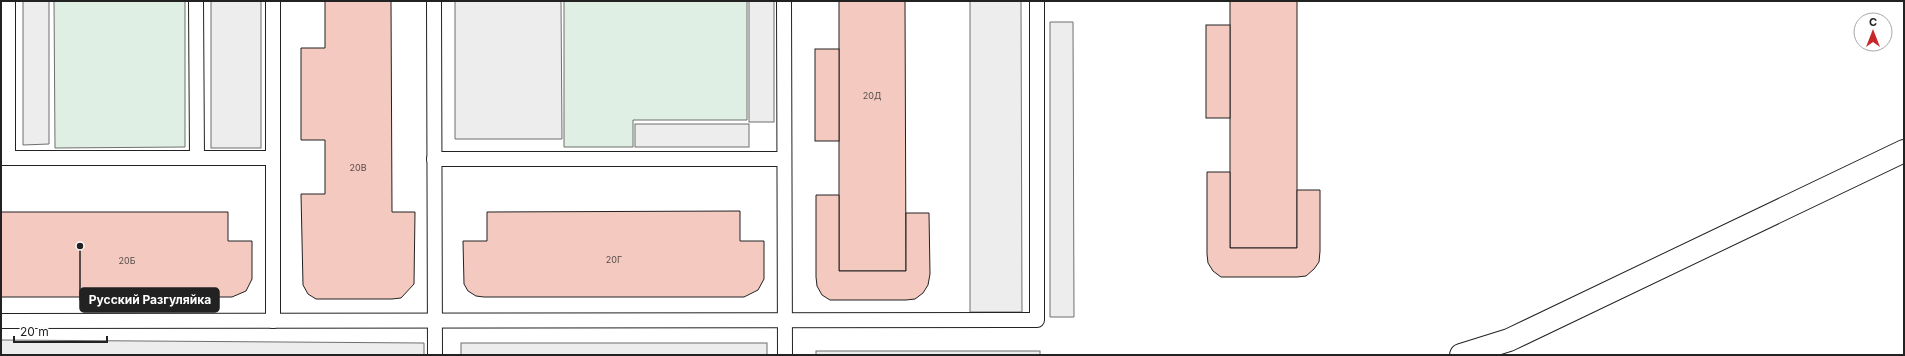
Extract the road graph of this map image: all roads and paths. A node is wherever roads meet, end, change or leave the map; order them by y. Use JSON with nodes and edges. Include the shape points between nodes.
{"nodes":[{"id":1,"x":8,"y":1,"type":"edge"},
{"id":2,"x":196,"y":1,"type":"edge"},
{"id":3,"x":273,"y":1,"type":"edge"},
{"id":4,"x":434,"y":1,"type":"edge"},
{"id":5,"x":784,"y":1,"type":"edge"},
{"id":6,"x":1037,"y":1,"type":"edge"},
{"id":7,"x":1904,"y":151,"type":"edge"},
{"id":8,"x":5,"y":158,"type":"edge"},
{"id":9,"x":197,"y":158,"type":"junction"},
{"id":10,"x":273,"y":158,"type":"junction"},
{"id":11,"x":784,"y":159,"type":"junction"},
{"id":12,"x":434,"y":160,"type":"junction"},
{"id":13,"x":785,"y":320,"type":"junction"},
{"id":14,"x":273,"y":321,"type":"junction"},
{"id":15,"x":434,"y":321,"type":"junction"},
{"id":16,"x":1,"y":322,"type":"edge"},
{"id":17,"x":434,"y":355,"type":"edge"},
{"id":18,"x":785,"y":355,"type":"edge"},
{"id":19,"x":1461,"y":355,"type":"edge"}],
"edges":[{"from":1,"to":8,"type":"lane"},
{"from":2,"to":9,"type":"lane"},
{"from":3,"to":10,"type":"lane"},
{"from":4,"to":12,"type":"lane"},
{"from":5,"to":11,"type":"lane"},
{"from":6,"to":13,"type":"lane","via":[[1038,320]]},
{"from":7,"to":19,"type":"street","via":[[1509,340]]},
{"from":8,"to":9,"type":"lane"},
{"from":9,"to":10,"type":"lane"},
{"from":10,"to":14,"type":"lane"},
{"from":11,"to":12,"type":"lane"},
{"from":11,"to":13,"type":"lane"},
{"from":12,"to":15,"type":"lane"},
{"from":13,"to":15,"type":"lane"},
{"from":13,"to":18,"type":"lane"},
{"from":14,"to":15,"type":"lane"},
{"from":14,"to":16,"type":"lane"},
{"from":15,"to":17,"type":"lane"}]}
